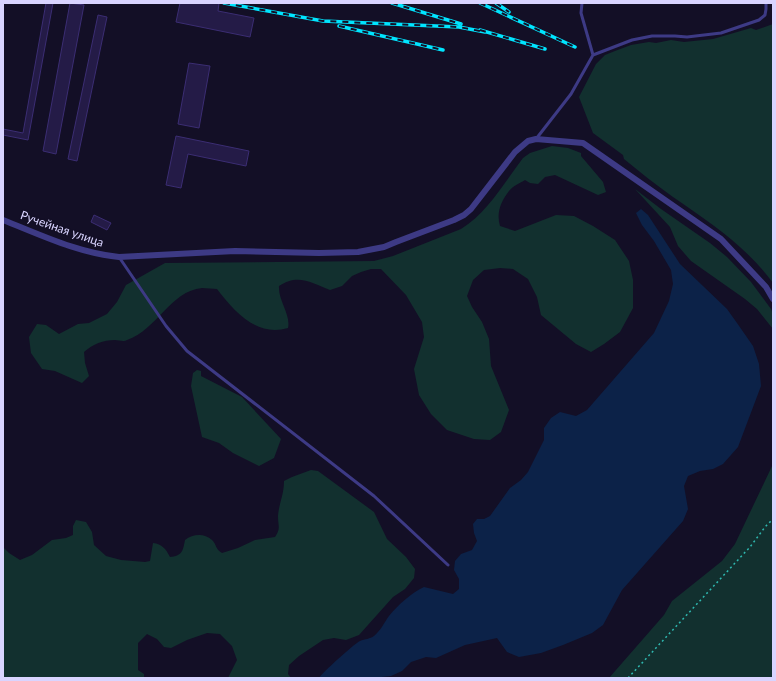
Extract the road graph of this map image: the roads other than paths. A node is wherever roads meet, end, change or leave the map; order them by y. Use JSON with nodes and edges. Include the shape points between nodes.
{"nodes":[{"id":1,"x":582,"y":3,"type":"edge"},
{"id":2,"x":766,"y":3,"type":"edge"},
{"id":3,"x":593,"y":55,"type":"junction"},
{"id":4,"x":536,"y":139,"type":"junction"},
{"id":5,"x":3,"y":220,"type":"edge"},
{"id":6,"x":119,"y":257,"type":"junction"},
{"id":7,"x":773,"y":299,"type":"edge"},
{"id":8,"x":448,"y":565,"type":"dead end"}],
"edges":[{"from":1,"to":3,"type":"lane","via":[[581,13]]},
{"from":2,"to":3,"type":"lane","via":[[765,15],[759,20],[721,33],[687,37],[652,36],[632,40]]},
{"from":3,"to":4,"type":"lane","via":[[571,94]]},
{"from":4,"to":6,"type":"street","name":"Ручейная улица","via":[[528,141],[514,152],[464,215],[384,246],[346,253],[235,251]]},
{"from":4,"to":7,"type":"street","via":[[583,143],[721,239],[766,286]]},
{"from":5,"to":6,"type":"street","name":"Ручейная улица","via":[[84,251]]},
{"from":6,"to":8,"type":"lane","via":[[166,326],[187,351],[374,496]]}]}
